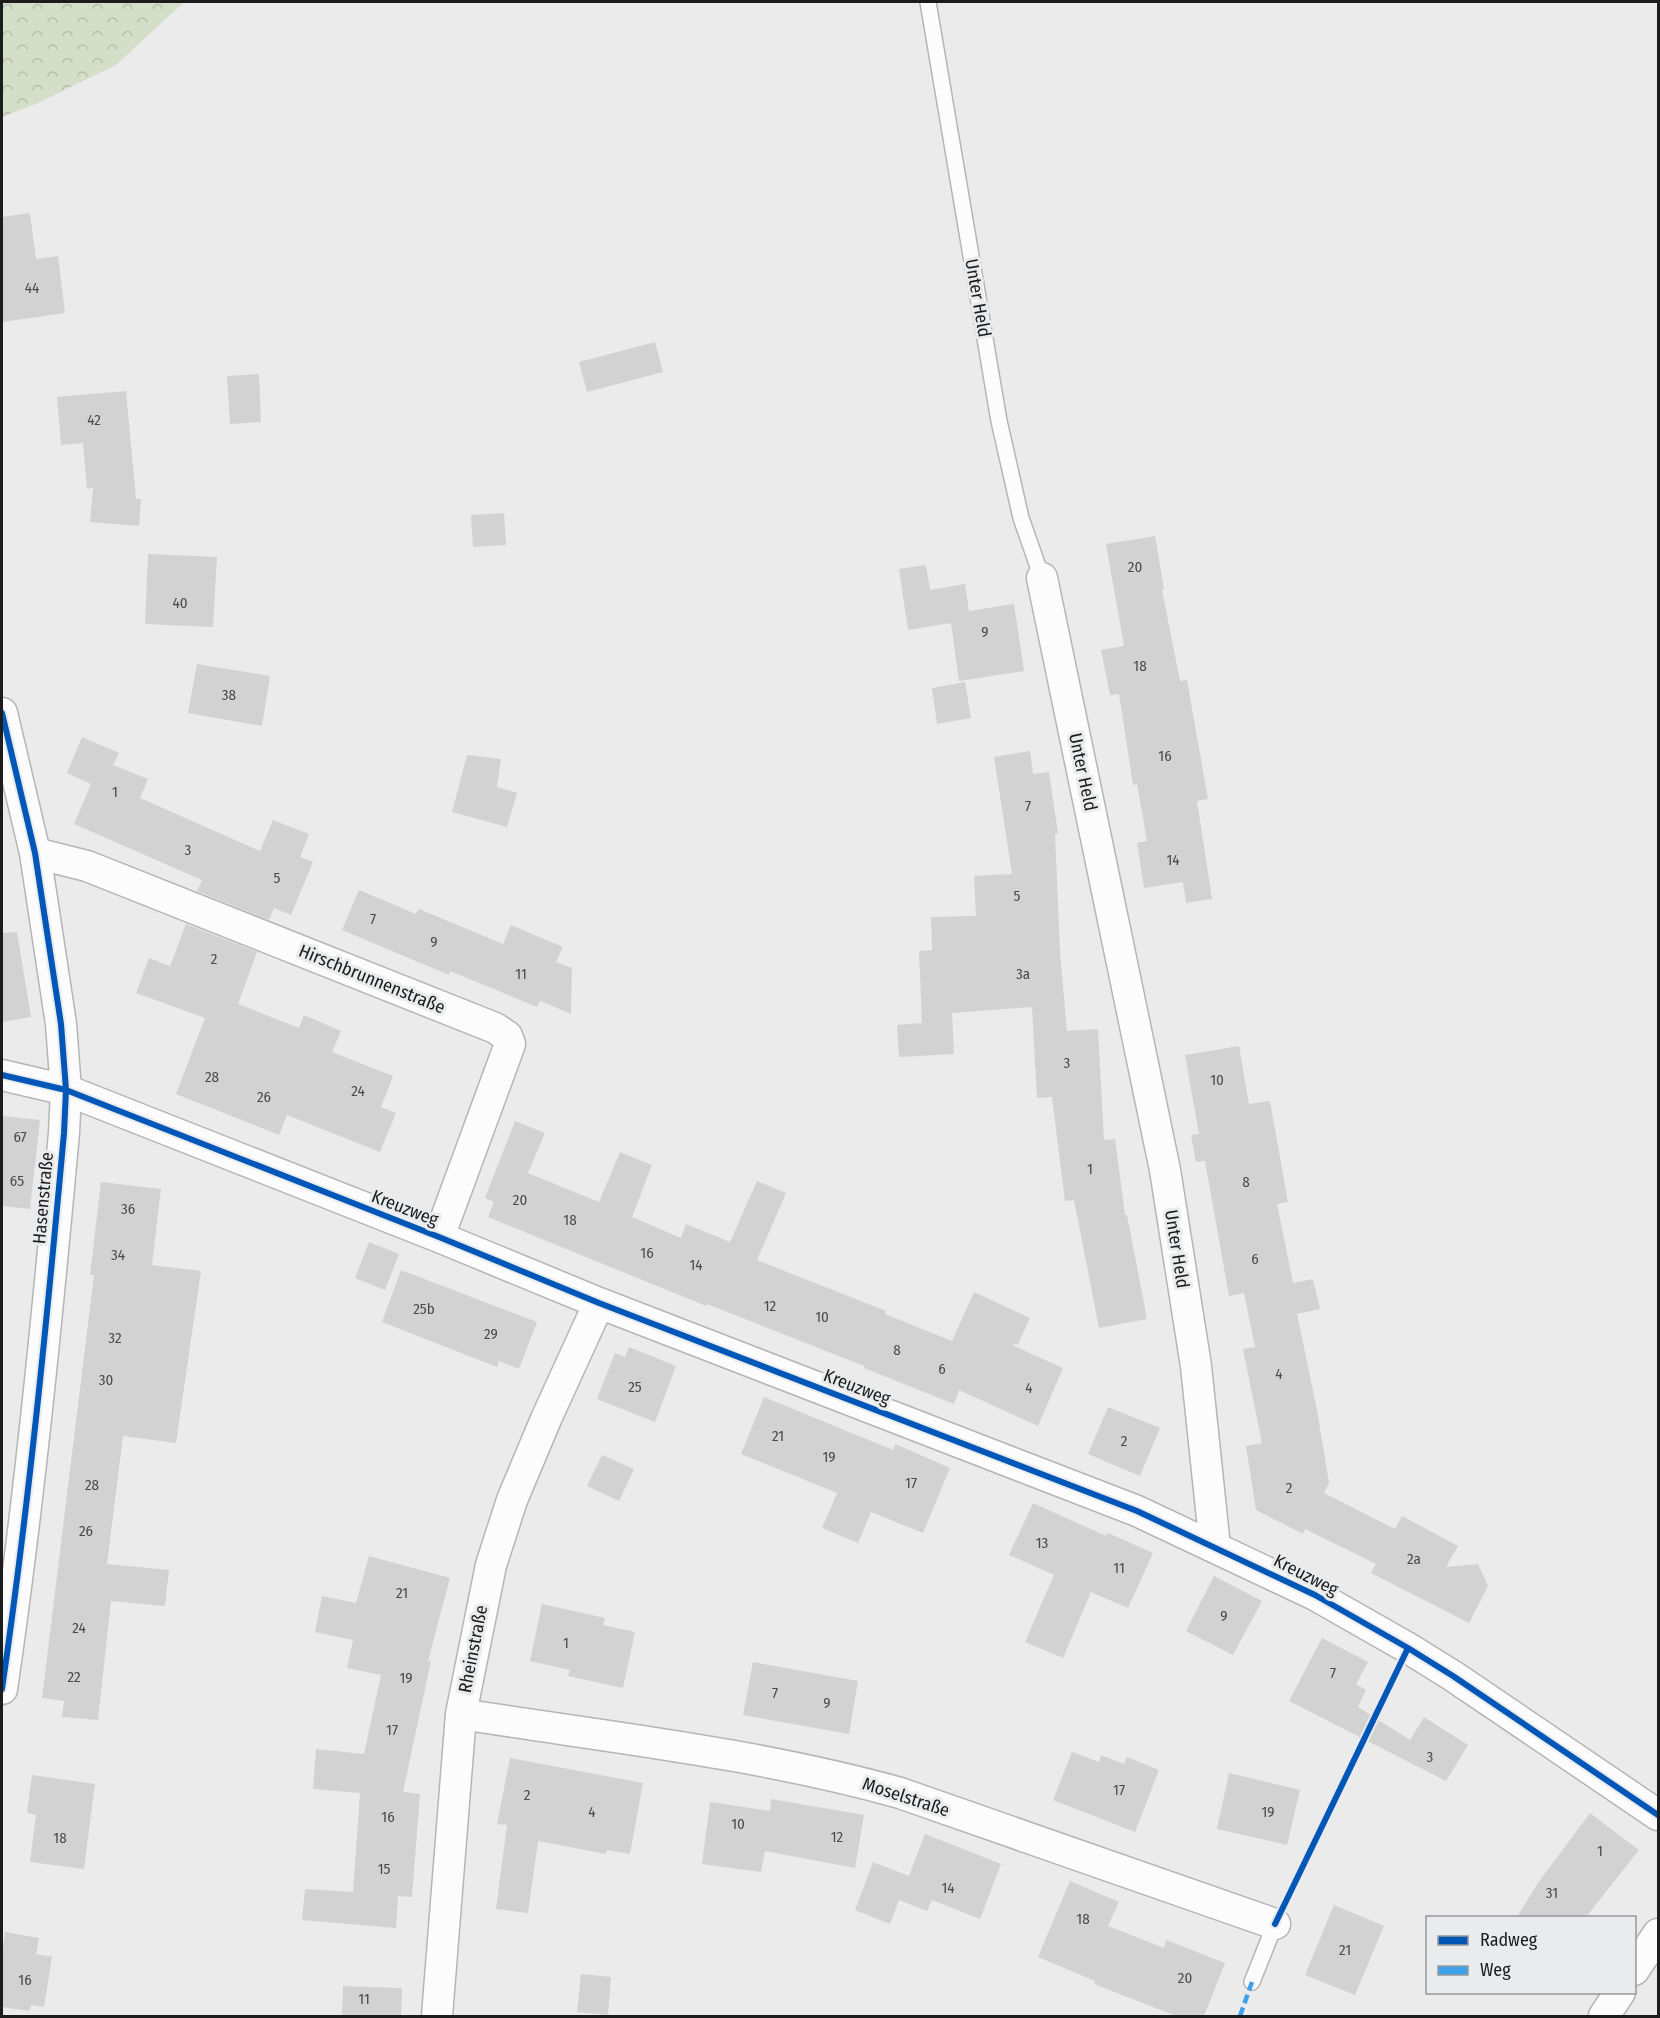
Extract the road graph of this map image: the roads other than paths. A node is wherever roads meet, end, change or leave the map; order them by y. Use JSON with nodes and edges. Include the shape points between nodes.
{"nodes":[{"id":1,"x":928,"y":2,"type":"edge"},
{"id":2,"x":1042,"y":578,"type":"joint"},
{"id":3,"x":2,"y":713,"type":"edge"},
{"id":4,"x":34,"y":853,"type":"junction"},
{"id":5,"x":2,"y":1075,"type":"edge"},
{"id":6,"x":66,"y":1090,"type":"junction"},
{"id":7,"x":439,"y":1237,"type":"junction"},
{"id":8,"x":599,"y":1303,"type":"junction"},
{"id":9,"x":1215,"y":1547,"type":"junction"},
{"id":10,"x":2,"y":1689,"type":"edge"},
{"id":11,"x":460,"y":1714,"type":"junction"},
{"id":12,"x":1659,"y":1815,"type":"edge"},
{"id":13,"x":1275,"y":1924,"type":"joint"},
{"id":14,"x":1659,"y":1934,"type":"edge"},
{"id":15,"x":1636,"y":1968,"type":"edge"},
{"id":16,"x":1252,"y":1982,"type":"dead end"},
{"id":17,"x":1619,"y":1994,"type":"edge"},
{"id":18,"x":437,"y":2016,"type":"edge"},
{"id":19,"x":1604,"y":2016,"type":"edge"}],
"edges":[{"from":1,"to":2,"type":"lane","name":"Unter Held","via":[[999,421],[1020,518]]},
{"from":2,"to":9,"type":"street","name":"Unter Held","via":[[1165,1170],[1196,1366]]},
{"from":3,"to":4,"type":"street","name":"Hasenstraße"},
{"from":4,"to":6,"type":"street","name":"Hasenstraße","via":[[61,1024]]},
{"from":4,"to":7,"type":"street","name":"Hirschbrunnenstraße","via":[[87,867],[507,1036],[510,1044]]},
{"from":5,"to":6,"type":"street","name":"Kreuzweg"},
{"from":6,"to":7,"type":"street","name":"Kreuzweg"},
{"from":6,"to":10,"type":"street","name":"Hasenstraße","via":[[39,1403]]},
{"from":7,"to":8,"type":"street","name":"Kreuzweg"},
{"from":8,"to":9,"type":"street","name":"Kreuzweg","via":[[1137,1511]]},
{"from":8,"to":11,"type":"street","name":"Rheinstraße","via":[[546,1419],[491,1565]]},
{"from":9,"to":12,"type":"street","name":"Kreuzweg","via":[[1315,1595],[1408,1648]]},
{"from":11,"to":13,"type":"street","name":"Moselstraße","via":[[839,1776],[900,1793]]},
{"from":11,"to":18,"type":"street","name":"Rheinstraße"},
{"from":13,"to":16,"type":"lane","name":"Moselstraße"},
{"from":14,"to":15,"type":"street"},
{"from":17,"to":19,"type":"street"}]}
